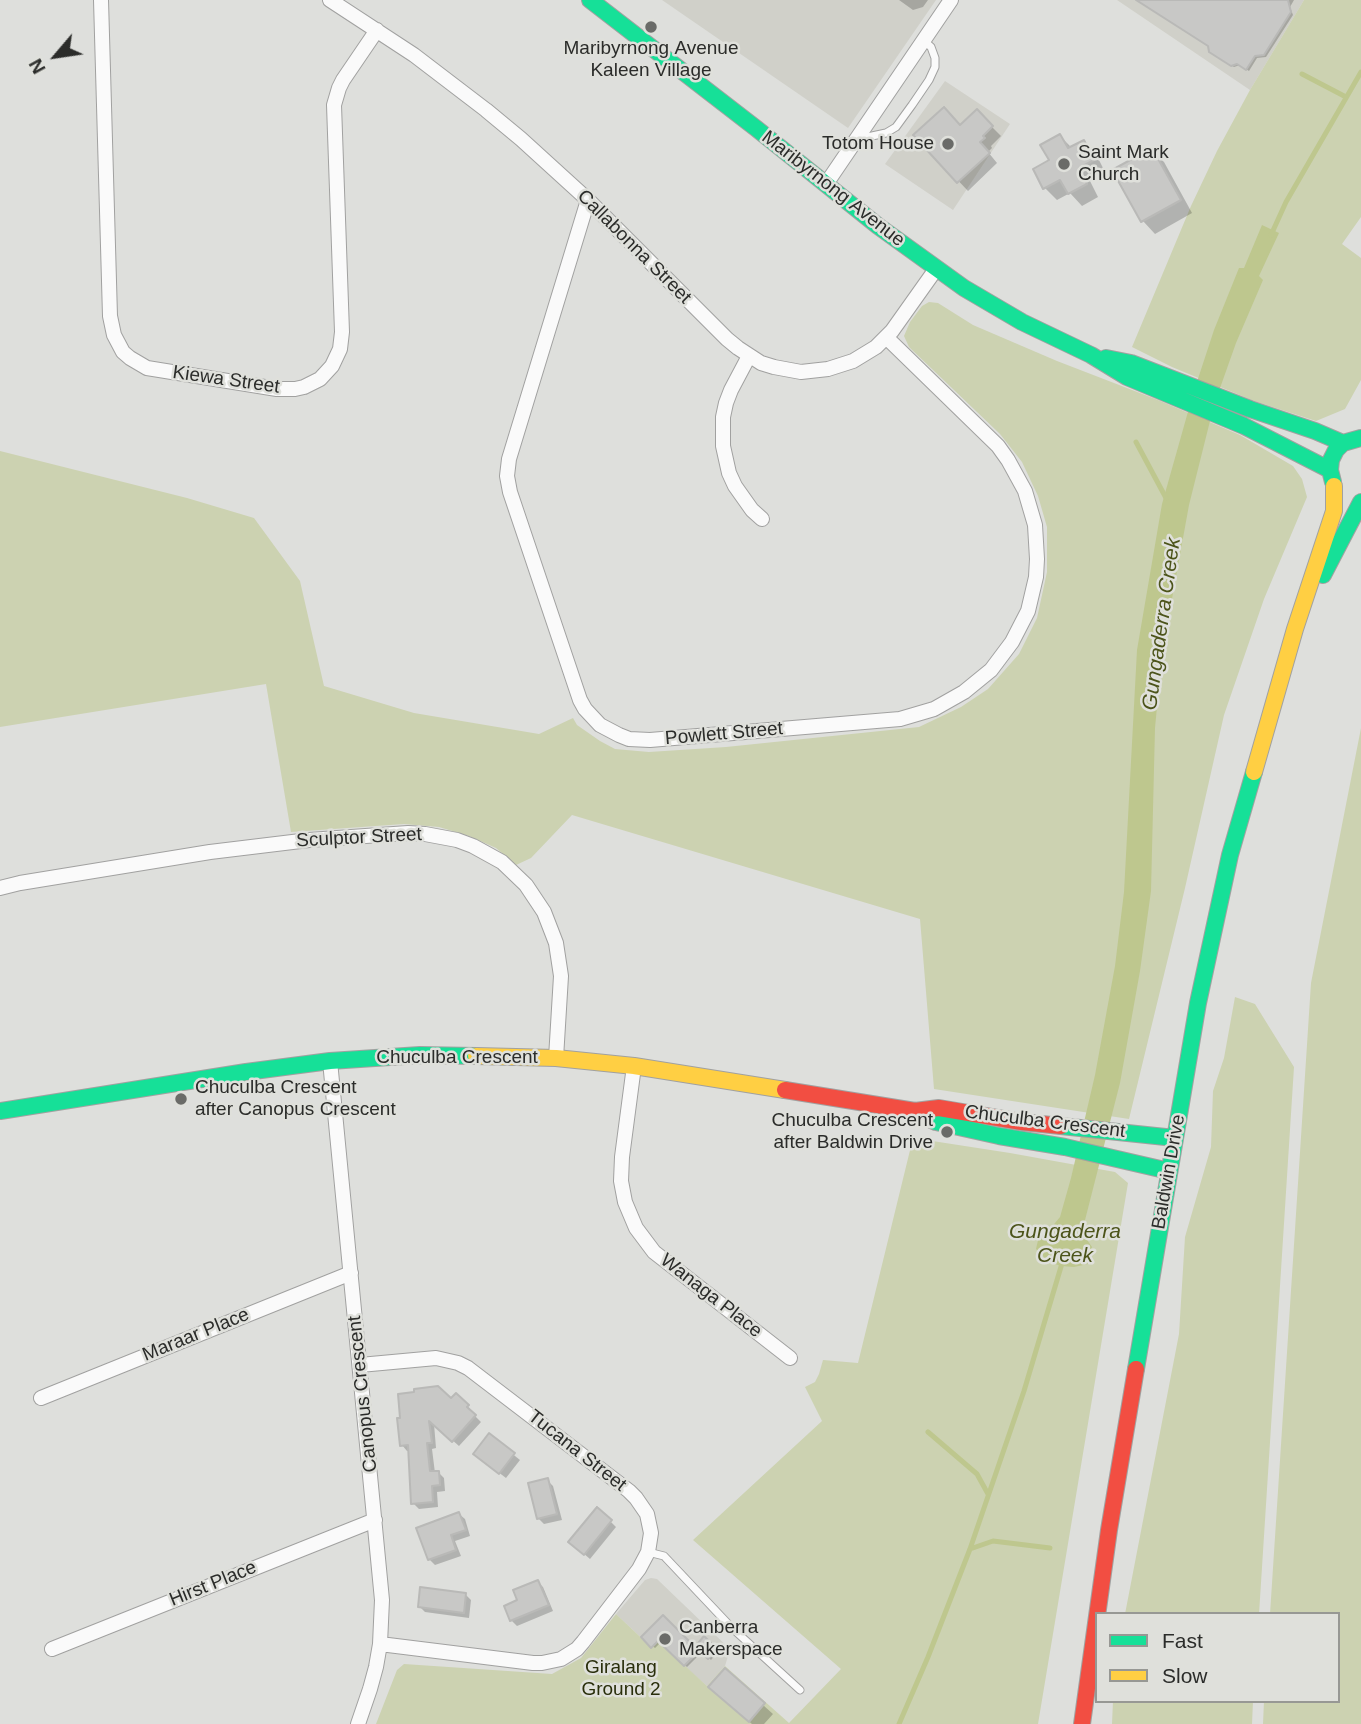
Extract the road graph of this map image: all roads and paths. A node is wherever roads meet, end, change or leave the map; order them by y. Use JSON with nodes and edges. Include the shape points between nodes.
{"nodes":[{"id":1,"x":101,"y":0,"type":"edge"},
{"id":2,"x":330,"y":0,"type":"edge"},
{"id":3,"x":590,"y":0,"type":"edge"},
{"id":4,"x":951,"y":0,"type":"edge"},
{"id":5,"x":377,"y":30,"type":"junction"},
{"id":6,"x":923,"y":41,"type":"junction"},
{"id":7,"x":857,"y":139,"type":"junction"},
{"id":8,"x":826,"y":184,"type":"junction"},
{"id":9,"x":588,"y":200,"type":"junction"},
{"id":10,"x":936,"y":269,"type":"junction"},
{"id":11,"x":886,"y":337,"type":"junction"},
{"id":12,"x":749,"y":356,"type":"junction"},
{"id":13,"x":1165,"y":384,"type":"junction"},
{"id":14,"x":1361,"y":437,"type":"edge"},
{"id":15,"x":1343,"y":443,"type":"junction"},
{"id":16,"x":1332,"y":478,"type":"junction"},
{"id":17,"x":1361,"y":502,"type":"edge"},
{"id":18,"x":762,"y":519,"type":"dead end"},
{"id":19,"x":1294,"y":629,"type":"junction"},
{"id":20,"x":0,"y":888,"type":"edge"},
{"id":21,"x":556,"y":1058,"type":"junction"},
{"id":22,"x":330,"y":1061,"type":"junction"},
{"id":23,"x":634,"y":1066,"type":"junction"},
{"id":24,"x":0,"y":1111,"type":"edge"},
{"id":25,"x":915,"y":1111,"type":"junction"},
{"id":26,"x":1175,"y":1138,"type":"junction"},
{"id":27,"x":1169,"y":1171,"type":"junction"},
{"id":28,"x":351,"y":1273,"type":"junction"},
{"id":29,"x":790,"y":1358,"type":"dead end"},
{"id":30,"x":360,"y":1365,"type":"junction"},
{"id":31,"x":41,"y":1398,"type":"dead end"},
{"id":32,"x":375,"y":1520,"type":"junction"},
{"id":33,"x":648,"y":1552,"type":"junction"},
{"id":34,"x":1098,"y":1612,"type":"edge"},
{"id":35,"x":1095,"y":1631,"type":"edge"},
{"id":36,"x":380,"y":1644,"type":"junction"},
{"id":37,"x":52,"y":1649,"type":"dead end"},
{"id":38,"x":800,"y":1690,"type":"dead end"},
{"id":39,"x":358,"y":1724,"type":"edge"},
{"id":40,"x":1082,"y":1724,"type":"edge"}],
"edges":[{"from":1,"to":5,"type":"street","name":"Kiewa Street","via":[[114,335],[123,352],[147,368],[277,389],[295,389],[320,379],[340,349],[334,105],[339,88]]},
{"from":2,"to":5,"type":"street","name":"Callabonna Street"},
{"from":3,"to":8,"type":"street","name":"Maribyrnong Avenue"},
{"from":4,"to":6,"type":"street"},
{"from":5,"to":9,"type":"street","name":"Callabonna Street","via":[[486,110]]},
{"from":6,"to":7,"type":"street"},
{"from":6,"to":7,"type":"lane","via":[[934,58],[929,80],[896,127],[886,134]]},
{"from":7,"to":8,"type":"street"},
{"from":8,"to":10,"type":"street","name":"Maribyrnong Avenue"},
{"from":9,"to":11,"type":"street","name":"Powlett Street","via":[[507,475],[575,690],[592,718],[609,731],[650,740],[900,719],[934,709],[964,692],[991,670],[1017,635],[1036,577],[1037,542],[1025,491],[998,446]]},
{"from":9,"to":12,"type":"street","name":"Callabonna Street"},
{"from":10,"to":11,"type":"street","name":"Callabonna Street"},
{"from":10,"to":13,"type":"street","name":"Maribyrnong Avenue","via":[[1022,322],[1091,355],[1130,363]]},
{"from":11,"to":12,"type":"street","name":"Callabonna Street","via":[[853,361],[814,371],[774,367]]},
{"from":12,"to":18,"type":"street","via":[[726,403],[723,446],[735,486]]},
{"from":13,"to":15,"type":"street","name":"Maribyrnong Avenue"},
{"from":13,"to":16,"type":"street","name":"Maribyrnong Avenue"},
{"from":14,"to":15,"type":"street"},
{"from":15,"to":16,"type":"street","name":"Baldwin Drive","via":[[1331,460]]},
{"from":16,"to":17,"type":"street","name":"Maribyrnong Avenue","via":[[1341,494]]},
{"from":16,"to":19,"type":"street","name":"Baldwin Drive","via":[[1334,510]]},
{"from":17,"to":19,"type":"street","name":"Baldwin Drive"},
{"from":19,"to":26,"type":"street","name":"Baldwin Drive","via":[[1230,855]]},
{"from":20,"to":21,"type":"street","name":"Sculptor Street","via":[[309,840],[408,833],[457,840],[488,853],[514,873],[548,920],[561,976]]},
{"from":21,"to":22,"type":"street","name":"Chuculba Crescent","via":[[466,1055]]},
{"from":21,"to":23,"type":"street","name":"Chuculba Crescent"},
{"from":22,"to":24,"type":"street","name":"Chuculba Crescent"},
{"from":22,"to":28,"type":"street","name":"Canopus Crescent"},
{"from":23,"to":25,"type":"street","name":"Chuculba Crescent"},
{"from":23,"to":29,"type":"street","name":"Wanaga Place","via":[[621,1181],[636,1228],[654,1252]]},
{"from":25,"to":26,"type":"street","name":"Chuculba Crescent","via":[[939,1108]]},
{"from":25,"to":27,"type":"street","name":"Chuculba Crescent","via":[[936,1122]]},
{"from":26,"to":27,"type":"street","name":"Baldwin Drive"},
{"from":27,"to":34,"type":"street","name":"Baldwin Drive"},
{"from":28,"to":30,"type":"street","name":"Canopus Crescent"},
{"from":28,"to":31,"type":"street","name":"Maraar Place"},
{"from":30,"to":32,"type":"street","name":"Canopus Crescent"},
{"from":30,"to":33,"type":"street","name":"Tucana Street","via":[[436,1359],[468,1368],[636,1498],[650,1523]]},
{"from":32,"to":36,"type":"street","name":"Canopus Crescent","via":[[382,1600]]},
{"from":32,"to":37,"type":"street","name":"Hirst Place"},
{"from":33,"to":36,"type":"street","via":[[583,1642],[561,1659],[533,1663]]},
{"from":33,"to":38,"type":"lane","via":[[664,1556],[732,1628]]},
{"from":35,"to":40,"type":"street","name":"Baldwin Drive"},
{"from":36,"to":39,"type":"street","name":"Canopus Crescent"}]}
